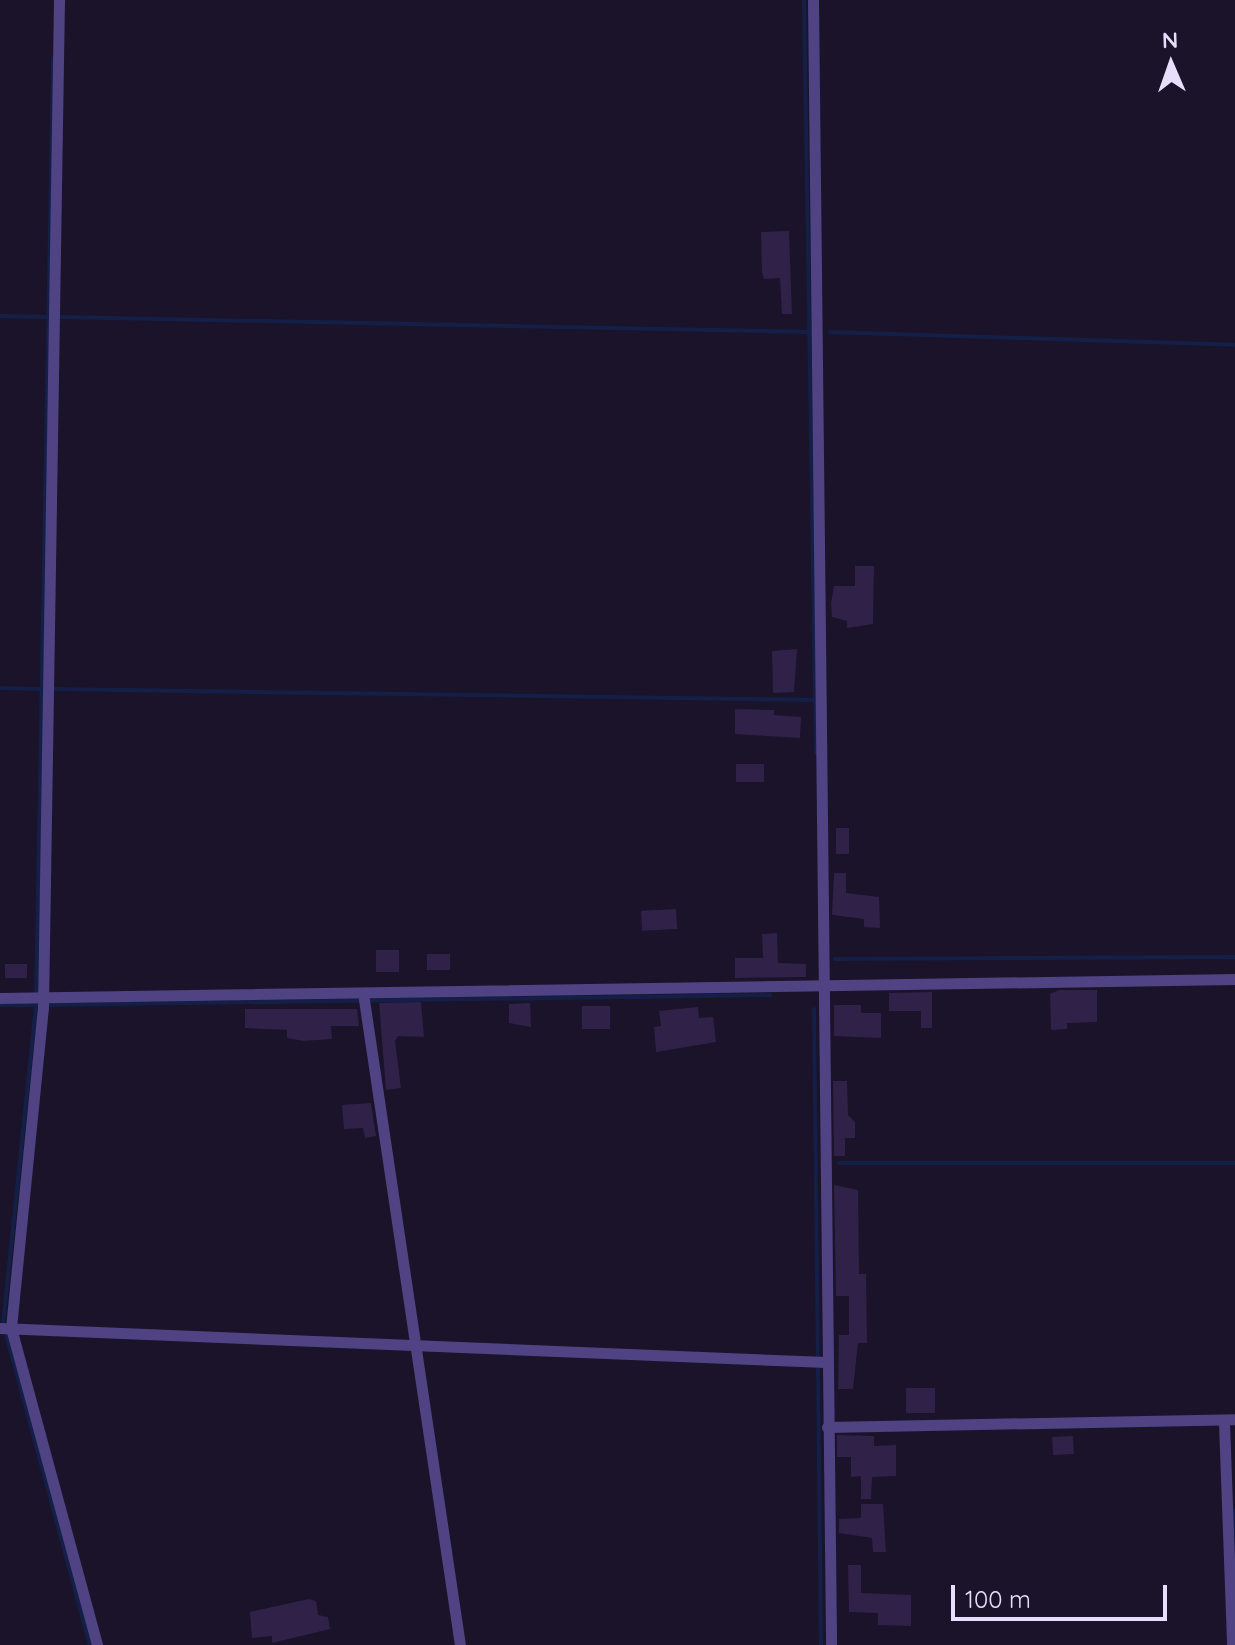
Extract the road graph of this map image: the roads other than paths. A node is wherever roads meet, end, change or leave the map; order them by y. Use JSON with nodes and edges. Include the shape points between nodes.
{"nodes":[{"id":1,"x":59,"y":0,"type":"edge"},
{"id":2,"x":813,"y":0,"type":"edge"},
{"id":3,"x":1235,"y":979,"type":"edge"},
{"id":4,"x":826,"y":987,"type":"junction"},
{"id":5,"x":0,"y":998,"type":"edge"},
{"id":6,"x":363,"y":998,"type":"junction"},
{"id":7,"x":40,"y":1000,"type":"junction"},
{"id":8,"x":5,"y":1328,"type":"edge"},
{"id":9,"x":415,"y":1344,"type":"junction"},
{"id":10,"x":821,"y":1362,"type":"junction"},
{"id":11,"x":1230,"y":1421,"type":"edge"},
{"id":12,"x":827,"y":1427,"type":"junction"},
{"id":13,"x":97,"y":1645,"type":"edge"},
{"id":14,"x":460,"y":1645,"type":"edge"},
{"id":15,"x":831,"y":1645,"type":"edge"},
{"id":16,"x":1232,"y":1645,"type":"edge"}],
"edges":[{"from":1,"to":7,"type":"street"},
{"from":2,"to":4,"type":"street"},
{"from":3,"to":4,"type":"street"},
{"from":4,"to":6,"type":"street"},
{"from":4,"to":10,"type":"street"},
{"from":5,"to":7,"type":"street"},
{"from":6,"to":7,"type":"street"},
{"from":6,"to":9,"type":"street"},
{"from":7,"to":8,"type":"street"},
{"from":8,"to":9,"type":"street"},
{"from":8,"to":13,"type":"street"},
{"from":9,"to":10,"type":"street"},
{"from":9,"to":14,"type":"street"},
{"from":10,"to":12,"type":"street"},
{"from":11,"to":12,"type":"street"},
{"from":11,"to":16,"type":"street"},
{"from":12,"to":15,"type":"street"}]}
